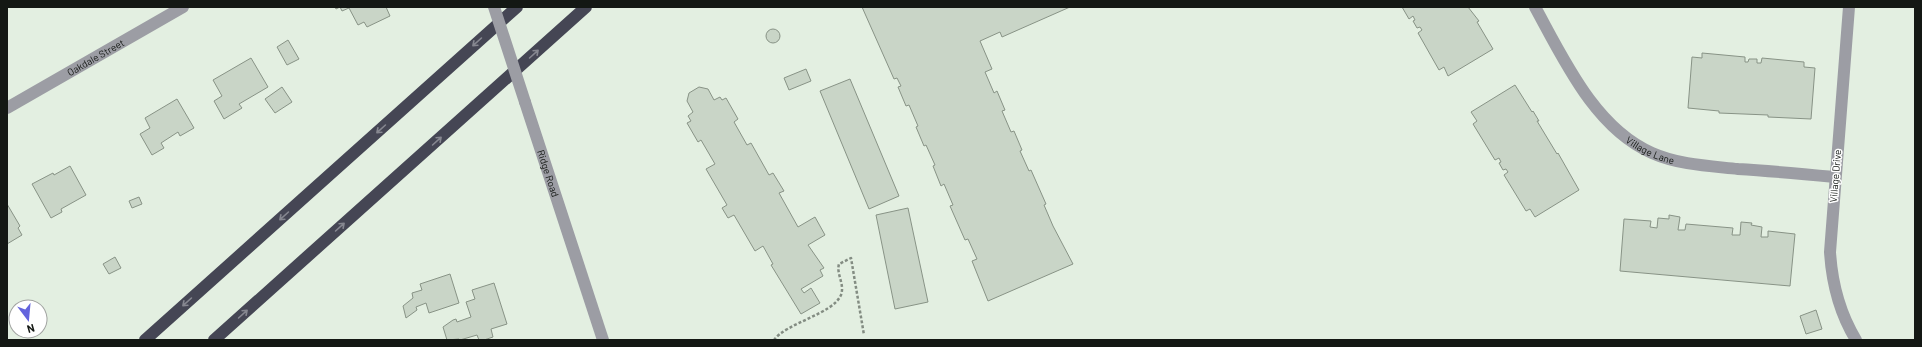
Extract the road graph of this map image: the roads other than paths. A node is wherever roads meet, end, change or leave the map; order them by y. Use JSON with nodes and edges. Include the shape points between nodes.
{"nodes":[{"id":1,"x":183,"y":7,"type":"edge"},
{"id":2,"x":494,"y":7,"type":"edge"},
{"id":3,"x":517,"y":7,"type":"edge"},
{"id":4,"x":586,"y":7,"type":"edge"},
{"id":5,"x":1535,"y":7,"type":"edge"},
{"id":6,"x":1848,"y":7,"type":"edge"},
{"id":7,"x":7,"y":108,"type":"edge"},
{"id":8,"x":1835,"y":177,"type":"junction"},
{"id":9,"x":145,"y":340,"type":"edge"},
{"id":10,"x":214,"y":340,"type":"edge"},
{"id":11,"x":603,"y":340,"type":"edge"},
{"id":12,"x":1856,"y":340,"type":"edge"}],
"edges":[{"from":1,"to":7,"type":"street","name":"Oakdale Street"},
{"from":2,"to":11,"type":"street","name":"Ridge Road","bridge":true},
{"from":3,"to":9,"type":"highway","one_way":true},
{"from":10,"to":4,"type":"highway","one_way":true},
{"from":5,"to":8,"type":"street","name":"Village Lane","via":[[1591,100],[1619,132],[1635,144],[1652,153],[1684,163]]},
{"from":6,"to":8,"type":"street","name":"Village Drive"},
{"from":8,"to":12,"type":"street","name":"Village Drive","via":[[1830,235],[1832,276],[1842,314]]}]}
